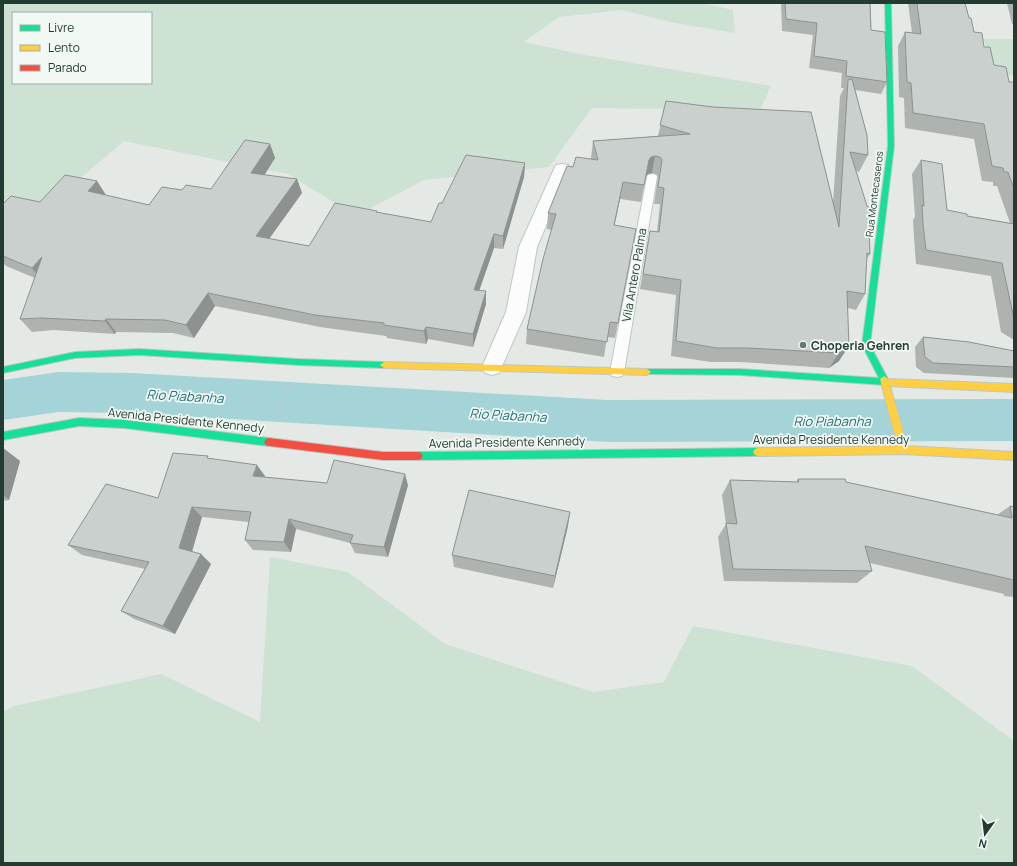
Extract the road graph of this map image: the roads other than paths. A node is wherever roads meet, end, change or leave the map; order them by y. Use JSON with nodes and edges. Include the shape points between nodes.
{"nodes":[{"id":1,"x":888,"y":3,"type":"edge"},
{"id":2,"x":562,"y":169,"type":"dead end"},
{"id":3,"x":652,"y":177,"type":"dead end"},
{"id":4,"x":492,"y":367,"type":"junction"},
{"id":5,"x":3,"y":370,"type":"edge"},
{"id":6,"x":617,"y":372,"type":"junction"},
{"id":7,"x":884,"y":382,"type":"junction"},
{"id":8,"x":1014,"y":388,"type":"edge"},
{"id":9,"x":3,"y":436,"type":"edge"},
{"id":10,"x":904,"y":450,"type":"junction"},
{"id":11,"x":1014,"y":456,"type":"edge"}],
"edges":[{"from":1,"to":7,"type":"main road","name":"Rua Montecaseros","via":[[891,146],[866,345]]},
{"from":2,"to":4,"type":"street","via":[[528,247],[516,312]]},
{"from":3,"to":6,"type":"lane","name":"Vila Antero Palma"},
{"from":4,"to":5,"type":"main road","via":[[298,362],[139,352],[74,356]]},
{"from":4,"to":6,"type":"main road"},
{"from":6,"to":7,"type":"main road","via":[[740,372]]},
{"from":7,"to":8,"type":"main road"},
{"from":7,"to":10,"type":"main road","name":"Rua Montecaseros"},
{"from":9,"to":10,"type":"main road","name":"Avenida Presidente Kennedy","via":[[79,422],[124,424],[270,440],[383,456]]},
{"from":10,"to":11,"type":"main road","name":"Avenida Presidente Kennedy"}]}
